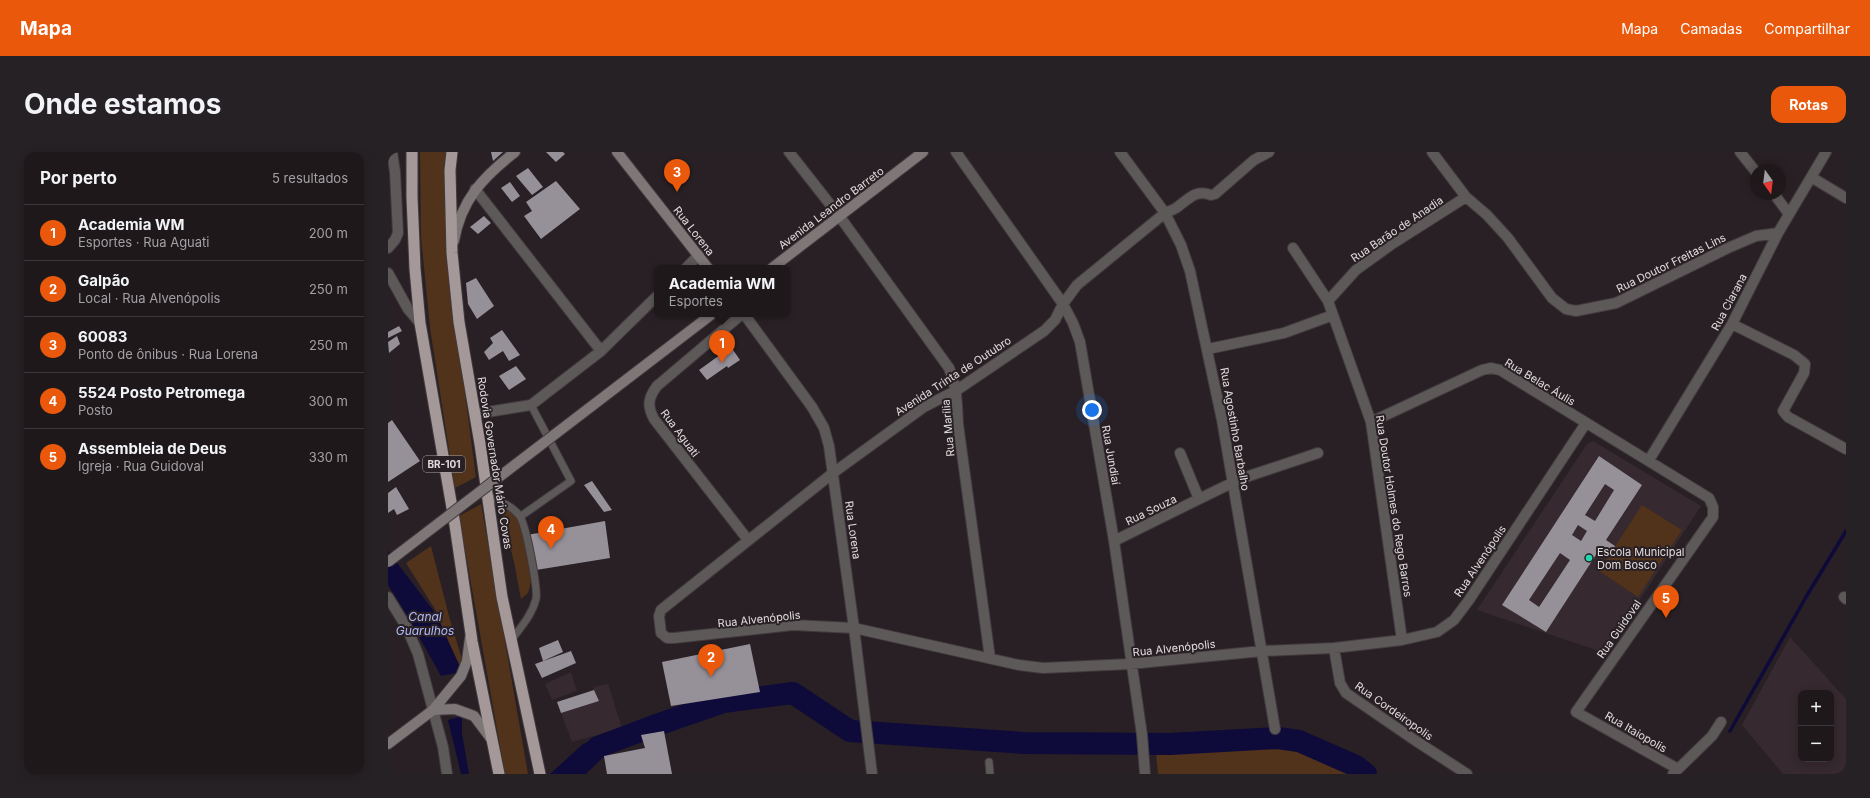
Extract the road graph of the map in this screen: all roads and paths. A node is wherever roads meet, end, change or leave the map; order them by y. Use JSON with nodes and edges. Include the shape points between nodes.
{"nodes":[{"id":1,"x":392,"y":152,"type":"edge"},
{"id":2,"x":412,"y":152,"type":"edge"},
{"id":3,"x":452,"y":152,"type":"edge"},
{"id":4,"x":515,"y":152,"type":"edge"},
{"id":5,"x":617,"y":152,"type":"edge"},
{"id":6,"x":789,"y":152,"type":"edge"},
{"id":7,"x":923,"y":152,"type":"edge"},
{"id":8,"x":956,"y":152,"type":"edge"},
{"id":9,"x":1120,"y":152,"type":"edge"},
{"id":10,"x":1269,"y":152,"type":"edge"},
{"id":11,"x":1432,"y":152,"type":"edge"},
{"id":12,"x":1740,"y":152,"type":"edge"},
{"id":13,"x":1826,"y":152,"type":"edge"},
{"id":14,"x":1750,"y":164,"type":"edge"},
{"id":15,"x":1811,"y":177,"type":"junction"},
{"id":16,"x":475,"y":189,"type":"junction"},
{"id":17,"x":1466,"y":198,"type":"junction"},
{"id":18,"x":1846,"y":198,"type":"edge"},
{"id":19,"x":1778,"y":200,"type":"edge"},
{"id":20,"x":1165,"y":213,"type":"junction"},
{"id":21,"x":1789,"y":214,"type":"junction"},
{"id":22,"x":840,"y":217,"type":"junction"},
{"id":23,"x":1778,"y":233,"type":"junction"},
{"id":24,"x":388,"y":248,"type":"edge"},
{"id":25,"x":1294,"y":248,"type":"dead end"},
{"id":26,"x":452,"y":253,"type":"junction"},
{"id":27,"x":699,"y":255,"type":"junction"},
{"id":28,"x":689,"y":265,"type":"edge"},
{"id":29,"x":706,"y":265,"type":"edge"},
{"id":30,"x":776,"y":265,"type":"edge"},
{"id":31,"x":388,"y":273,"type":"edge"},
{"id":32,"x":654,"y":299,"type":"edge"},
{"id":33,"x":1328,"y":302,"type":"junction"},
{"id":34,"x":1063,"y":304,"type":"junction"},
{"id":35,"x":1333,"y":315,"type":"junction"},
{"id":36,"x":708,"y":317,"type":"edge"},
{"id":37,"x":739,"y":317,"type":"edge"},
{"id":38,"x":745,"y":317,"type":"edge"},
{"id":39,"x":420,"y":323,"type":"junction"},
{"id":40,"x":1732,"y":324,"type":"junction"},
{"id":41,"x":1208,"y":349,"type":"junction"},
{"id":42,"x":601,"y":351,"type":"junction"},
{"id":43,"x":957,"y":390,"type":"junction"},
{"id":44,"x":531,"y":405,"type":"junction"},
{"id":45,"x":475,"y":414,"type":"junction"},
{"id":46,"x":1371,"y":422,"type":"junction"},
{"id":47,"x":1586,"y":423,"type":"junction"},
{"id":48,"x":1846,"y":449,"type":"edge"},
{"id":49,"x":1180,"y":453,"type":"dead end"},
{"id":50,"x":1318,"y":453,"type":"dead end"},
{"id":51,"x":1649,"y":460,"type":"junction"},
{"id":52,"x":833,"y":473,"type":"junction"},
{"id":53,"x":1233,"y":482,"type":"junction"},
{"id":54,"x":488,"y":496,"type":"junction"},
{"id":55,"x":1199,"y":499,"type":"junction"},
{"id":56,"x":521,"y":516,"type":"junction"},
{"id":57,"x":748,"y":540,"type":"junction"},
{"id":58,"x":1114,"y":541,"type":"junction"},
{"id":59,"x":388,"y":562,"type":"edge"},
{"id":60,"x":388,"y":597,"type":"edge"},
{"id":61,"x":854,"y":628,"type":"junction"},
{"id":62,"x":471,"y":629,"type":"junction"},
{"id":63,"x":661,"y":633,"type":"joint"},
{"id":64,"x":512,"y":639,"type":"junction"},
{"id":65,"x":1402,"y":640,"type":"junction"},
{"id":66,"x":1334,"y":648,"type":"junction"},
{"id":67,"x":1262,"y":651,"type":"junction"},
{"id":68,"x":990,"y":658,"type":"junction"},
{"id":69,"x":1130,"y":664,"type":"junction"},
{"id":70,"x":433,"y":710,"type":"junction"},
{"id":71,"x":1576,"y":712,"type":"joint"},
{"id":72,"x":1721,"y":722,"type":"dead end"},
{"id":73,"x":1275,"y":729,"type":"dead end"},
{"id":74,"x":494,"y":743,"type":"junction"},
{"id":75,"x":388,"y":744,"type":"edge"},
{"id":76,"x":989,"y":762,"type":"dead end"},
{"id":77,"x":1675,"y":772,"type":"edge"},
{"id":78,"x":447,"y":774,"type":"edge"},
{"id":79,"x":499,"y":774,"type":"edge"},
{"id":80,"x":540,"y":774,"type":"edge"},
{"id":81,"x":872,"y":774,"type":"edge"},
{"id":82,"x":990,"y":774,"type":"edge"},
{"id":83,"x":1145,"y":774,"type":"edge"},
{"id":84,"x":1467,"y":774,"type":"edge"}],
"edges":[{"from":1,"to":24,"type":"street","via":[[398,233]]},
{"from":2,"to":39,"type":"highway","number":"BR-101","via":[[414,261]]},
{"from":3,"to":26,"type":"highway","name":"Rodovia Governador Mário Covas"},
{"from":4,"to":16,"type":"main road"},
{"from":5,"to":27,"type":"main road","name":"Rua Lorena"},
{"from":6,"to":22,"type":"street","name":"Rua Marília"},
{"from":7,"to":22,"type":"main road","name":"Avenida Leandro Barreto"},
{"from":8,"to":34,"type":"street","name":"Rua Jundiaí"},
{"from":9,"to":20,"type":"street","name":"Rua Agostinho Barbalho"},
{"from":10,"to":20,"type":"street","name":"Avenida Trinta de Outubro","via":[[1254,160],[1215,194],[1195,194]]},
{"from":11,"to":17,"type":"street","name":"Rua Doutor Freitas Lins"},
{"from":12,"to":14,"type":"street"},
{"from":13,"to":15,"type":"street","name":"Rua Clarana"},
{"from":15,"to":18,"type":"street"},
{"from":15,"to":21,"type":"street","name":"Rua Clarana"},
{"from":16,"to":26,"type":"main road","via":[[456,231]]},
{"from":16,"to":42,"type":"street"},
{"from":17,"to":23,"type":"street","name":"Rua Doutor Freitas Lins","via":[[1487,215],[1508,238],[1552,298],[1566,309],[1576,311],[1616,303],[1728,248],[1756,236]]},
{"from":17,"to":33,"type":"street","name":"Rua Barão de Anadia","via":[[1392,244],[1356,270]]},
{"from":19,"to":21,"type":"street"},
{"from":20,"to":34,"type":"street","name":"Avenida Trinta de Outubro","via":[[1077,285]]},
{"from":20,"to":41,"type":"street","name":"Rua Agostinho Barbalho","via":[[1181,245],[1190,271]]},
{"from":21,"to":23,"type":"street","name":"Rua Clarana"},
{"from":22,"to":30,"type":"main road","name":"Avenida Leandro Barreto"},
{"from":22,"to":43,"type":"street","name":"Rua Marília","via":[[949,368]]},
{"from":23,"to":40,"type":"street","name":"Rua Clarana"},
{"from":25,"to":33,"type":"street","name":"Rua Doutor Holmes do Rego Barros"},
{"from":26,"to":45,"type":"highway","name":"Rodovia Governador Mário Covas","via":[[459,322]]},
{"from":27,"to":28,"type":"street"},
{"from":27,"to":29,"type":"main road","name":"Rua Lorena"},
{"from":31,"to":39,"type":"street","via":[[408,309]]},
{"from":32,"to":42,"type":"street"},
{"from":33,"to":35,"type":"street","name":"Rua Doutor Holmes do Rego Barros"},
{"from":34,"to":43,"type":"street","name":"Avenida Trinta de Outubro","via":[[1044,331]]},
{"from":34,"to":58,"type":"street","name":"Rua Jundiaí","via":[[1074,323],[1080,342]]},
{"from":35,"to":41,"type":"street","via":[[1284,333]]},
{"from":35,"to":46,"type":"street","name":"Rua Doutor Holmes do Rego Barros"},
{"from":36,"to":59,"type":"main road","bridge":true},
{"from":37,"to":57,"type":"street","name":"Rua Aguati","via":[[657,386],[648,402],[654,419]]},
{"from":38,"to":52,"type":"street","name":"Rua Lorena","via":[[812,407],[824,428]]},
{"from":39,"to":62,"type":"highway","number":"BR-101"},
{"from":40,"to":48,"type":"street","via":[[1794,355],[1805,364],[1804,373],[1783,411],[1788,417]]},
{"from":40,"to":51,"type":"street","name":"Rua Clarana"},
{"from":41,"to":53,"type":"street","name":"Rua Agostinho Barbalho"},
{"from":42,"to":44,"type":"street"},
{"from":43,"to":52,"type":"street","name":"Avenida Trinta de Outubro","via":[[924,408]]},
{"from":43,"to":68,"type":"street","name":"Rua Marília","via":[[958,424]]},
{"from":44,"to":45,"type":"street"},
{"from":44,"to":56,"type":"lane","via":[[572,481]]},
{"from":45,"to":54,"type":"highway","name":"Rodovia Governador Mário Covas"},
{"from":46,"to":47,"type":"street","name":"Rua Belac Áulis","via":[[1491,368],[1500,370]]},
{"from":46,"to":65,"type":"street","name":"Rua Doutor Holmes do Rego Barros"},
{"from":47,"to":51,"type":"street","name":"Rua Belac Áulis"},
{"from":47,"to":65,"type":"street","name":"Rua Alvenópolis","via":[[1454,620],[1437,632]]},
{"from":49,"to":55,"type":"street"},
{"from":50,"to":53,"type":"street","name":"Rua Souza"},
{"from":51,"to":71,"type":"street","name":"Rua Guidoval","via":[[1709,498],[1713,507],[1712,517]]},
{"from":52,"to":57,"type":"street","name":"Avenida Trinta de Outubro"},
{"from":52,"to":61,"type":"street","name":"Rua Lorena"},
{"from":53,"to":55,"type":"street","name":"Rua Souza"},
{"from":53,"to":67,"type":"street","name":"Rua Agostinho Barbalho"},
{"from":54,"to":56,"type":"lane","via":[[512,507]]},
{"from":54,"to":64,"type":"highway","name":"Rodovia Governador Mário Covas","via":[[502,597]]},
{"from":55,"to":58,"type":"street","name":"Rua Souza"},
{"from":56,"to":64,"type":"lane","via":[[535,576],[536,598],[529,615]]},
{"from":57,"to":63,"type":"street","name":"Avenida Trinta de Outubro","via":[[661,610]]},
{"from":58,"to":69,"type":"street","name":"Rua Jundiaí"},
{"from":60,"to":70,"type":"street","via":[[407,628],[418,654]]},
{"from":61,"to":63,"type":"street","name":"Rua Alvenópolis","via":[[793,625],[674,638],[667,638]]},
{"from":61,"to":68,"type":"street","name":"Rua Alvenópolis"},
{"from":61,"to":81,"type":"street","name":"Rua Lorena"},
{"from":62,"to":70,"type":"main road","via":[[467,661],[461,676]]},
{"from":62,"to":74,"type":"highway","number":"BR-101"},
{"from":64,"to":80,"type":"highway","name":"Rodovia Governador Mário Covas"},
{"from":65,"to":66,"type":"street","name":"Rua Alvenópolis"},
{"from":66,"to":67,"type":"street","name":"Rua Alvenópolis"},
{"from":66,"to":84,"type":"street","name":"Rua Cordeiropolis","via":[[1340,683],[1346,693]]},
{"from":67,"to":69,"type":"street","name":"Rua Alvenópolis"},
{"from":67,"to":73,"type":"street","name":"Rua Agostinho Barbalho"},
{"from":68,"to":69,"type":"street","name":"Rua Alvenópolis","via":[[1043,668]]},
{"from":69,"to":83,"type":"street","name":"Rua Jundiaí","via":[[1142,735]]},
{"from":70,"to":74,"type":"main road","via":[[449,709],[474,716]]},
{"from":70,"to":75,"type":"main road"},
{"from":70,"to":78,"type":"street"},
{"from":71,"to":77,"type":"street","name":"Rua Itaiopolis"},
{"from":72,"to":77,"type":"street","via":[[1712,736]]},
{"from":74,"to":79,"type":"highway","number":"BR-101"},
{"from":76,"to":82,"type":"lane"}]}
